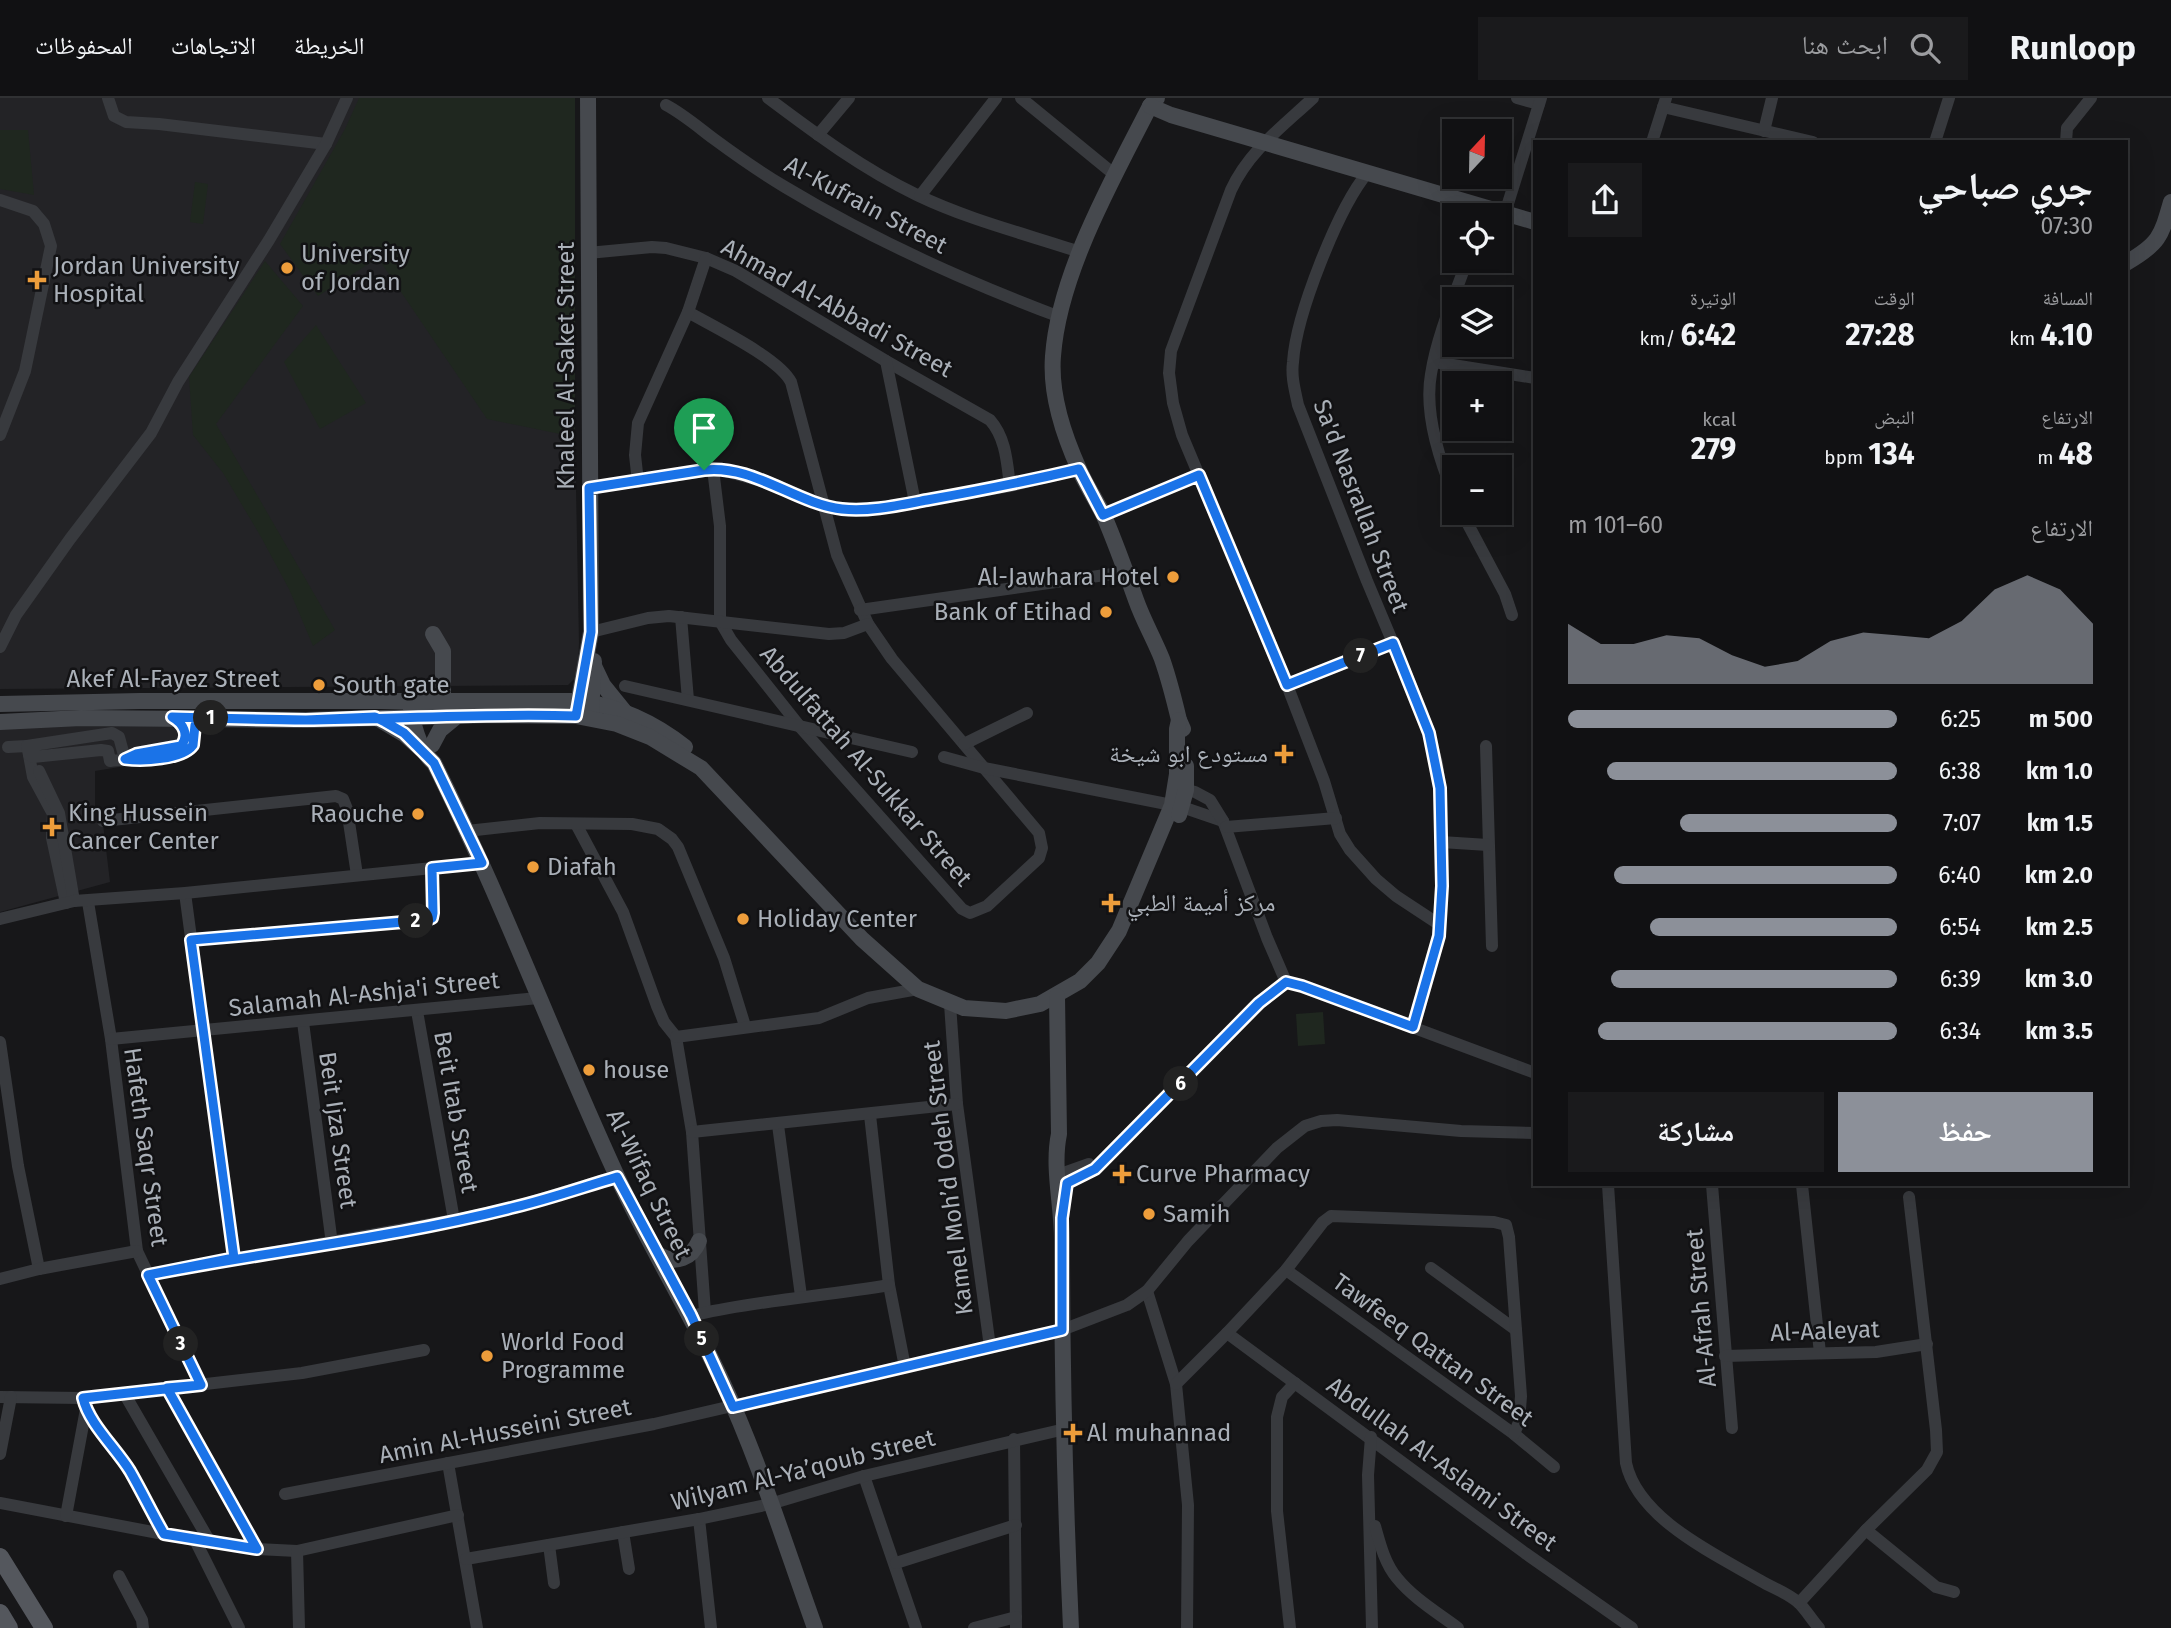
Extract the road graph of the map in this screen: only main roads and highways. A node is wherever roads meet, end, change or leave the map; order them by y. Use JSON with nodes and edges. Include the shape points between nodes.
{"nodes":[{"id":1,"x":588,"y":98,"type":"edge"},
{"id":2,"x":1154,"y":102,"type":"edge"},
{"id":3,"x":2171,"y":202,"type":"edge"},
{"id":4,"x":1461,"y":203,"type":"edge"},
{"id":5,"x":1512,"y":215,"type":"edge"},
{"id":6,"x":1533,"y":221,"type":"edge"},
{"id":7,"x":2164,"y":242,"type":"edge"},
{"id":8,"x":2128,"y":260,"type":"edge"},
{"id":9,"x":433,"y":634,"type":"dead end"},
{"id":10,"x":591,"y":634,"type":"junction"},
{"id":11,"x":594,"y":666,"type":"junction"},
{"id":12,"x":443,"y":701,"type":"junction"},
{"id":13,"x":0,"y":704,"type":"edge"},
{"id":14,"x":416,"y":708,"type":"junction"},
{"id":15,"x":584,"y":709,"type":"junction"},
{"id":16,"x":626,"y":713,"type":"junction"},
{"id":17,"x":457,"y":716,"type":"junction"},
{"id":18,"x":375,"y":717,"type":"junction"},
{"id":19,"x":0,"y":722,"type":"edge"},
{"id":20,"x":430,"y":753,"type":"junction"},
{"id":21,"x":701,"y":768,"type":"junction"},
{"id":22,"x":1056,"y":996,"type":"junction"},
{"id":23,"x":699,"y":1241,"type":"road end"},
{"id":24,"x":659,"y":1255,"type":"junction"},
{"id":25,"x":0,"y":1557,"type":"edge"},
{"id":26,"x":0,"y":1613,"type":"edge"},
{"id":27,"x":9,"y":1628,"type":"edge"},
{"id":28,"x":44,"y":1628,"type":"edge"},
{"id":29,"x":815,"y":1628,"type":"edge"},
{"id":30,"x":1071,"y":1628,"type":"edge"}],
"edges":[{"from":1,"to":10,"type":"main road","name":"Khaleel Al-Saket Street"},
{"from":2,"to":4,"type":"main road","via":[[1171,115]]},
{"from":2,"to":22,"type":"main road","name":"Akef Al-Fayez Street","via":[[1080,252],[1052,357],[1063,428],[1161,657],[1183,729],[1181,789],[1139,902],[1129,910],[1098,963]]},
{"from":3,"to":7,"type":"main road"},
{"from":5,"to":6,"type":"main road"},
{"from":7,"to":8,"type":"main road"},
{"from":9,"to":12,"type":"main road","via":[[443,651]]},
{"from":10,"to":11,"type":"main road","name":"Khaleel Al-Saket Street"},
{"from":10,"to":15,"type":"main road","name":"Khaleel Al-Saket Street"},
{"from":11,"to":15,"type":"main road","name":"Khaleel Al-Saket Street"},
{"from":11,"to":16,"type":"main road"},
{"from":12,"to":14,"type":"main road","name":"Akef Al-Fayez Street"},
{"from":12,"to":15,"type":"main road","name":"Akef Al-Fayez Street"},
{"from":13,"to":14,"type":"main road","name":"Akef Al-Fayez Street","via":[[140,701]]},
{"from":14,"to":17,"type":"main road","name":"Akef Al-Fayez Street"},
{"from":14,"to":18,"type":"main road","name":"Akef Al-Fayez Street"},
{"from":14,"to":20,"type":"main road","name":"Al-Wifaq Street"},
{"from":15,"to":16,"type":"main road","name":"Akef Al-Fayez Street"},
{"from":15,"to":17,"type":"main road","name":"Akef Al-Fayez Street"},
{"from":15,"to":21,"type":"main road","name":"Akef Al-Fayez Street","via":[[650,737]]},
{"from":16,"to":21,"type":"main road","name":"Akef Al-Fayez Street","via":[[671,736],[696,757]]},
{"from":17,"to":20,"type":"main road","via":[[440,730]]},
{"from":18,"to":19,"type":"main road","name":"Akef Al-Fayez Street"},
{"from":18,"to":20,"type":"main road"},
{"from":20,"to":24,"type":"main road","name":"Al-Wifaq Street","via":[[617,1177]]},
{"from":21,"to":22,"type":"main road","name":"Akef Al-Fayez Street","via":[[862,939],[918,989],[978,1011],[1006,1011]]},
{"from":22,"to":30,"type":"main road"},
{"from":23,"to":24,"type":"main road","via":[[686,1257],[672,1260]]},
{"from":24,"to":29,"type":"main road","name":"Al-Wifaq Street","via":[[698,1314]]},
{"from":25,"to":28,"type":"main road"},
{"from":26,"to":27,"type":"main road"}]}
